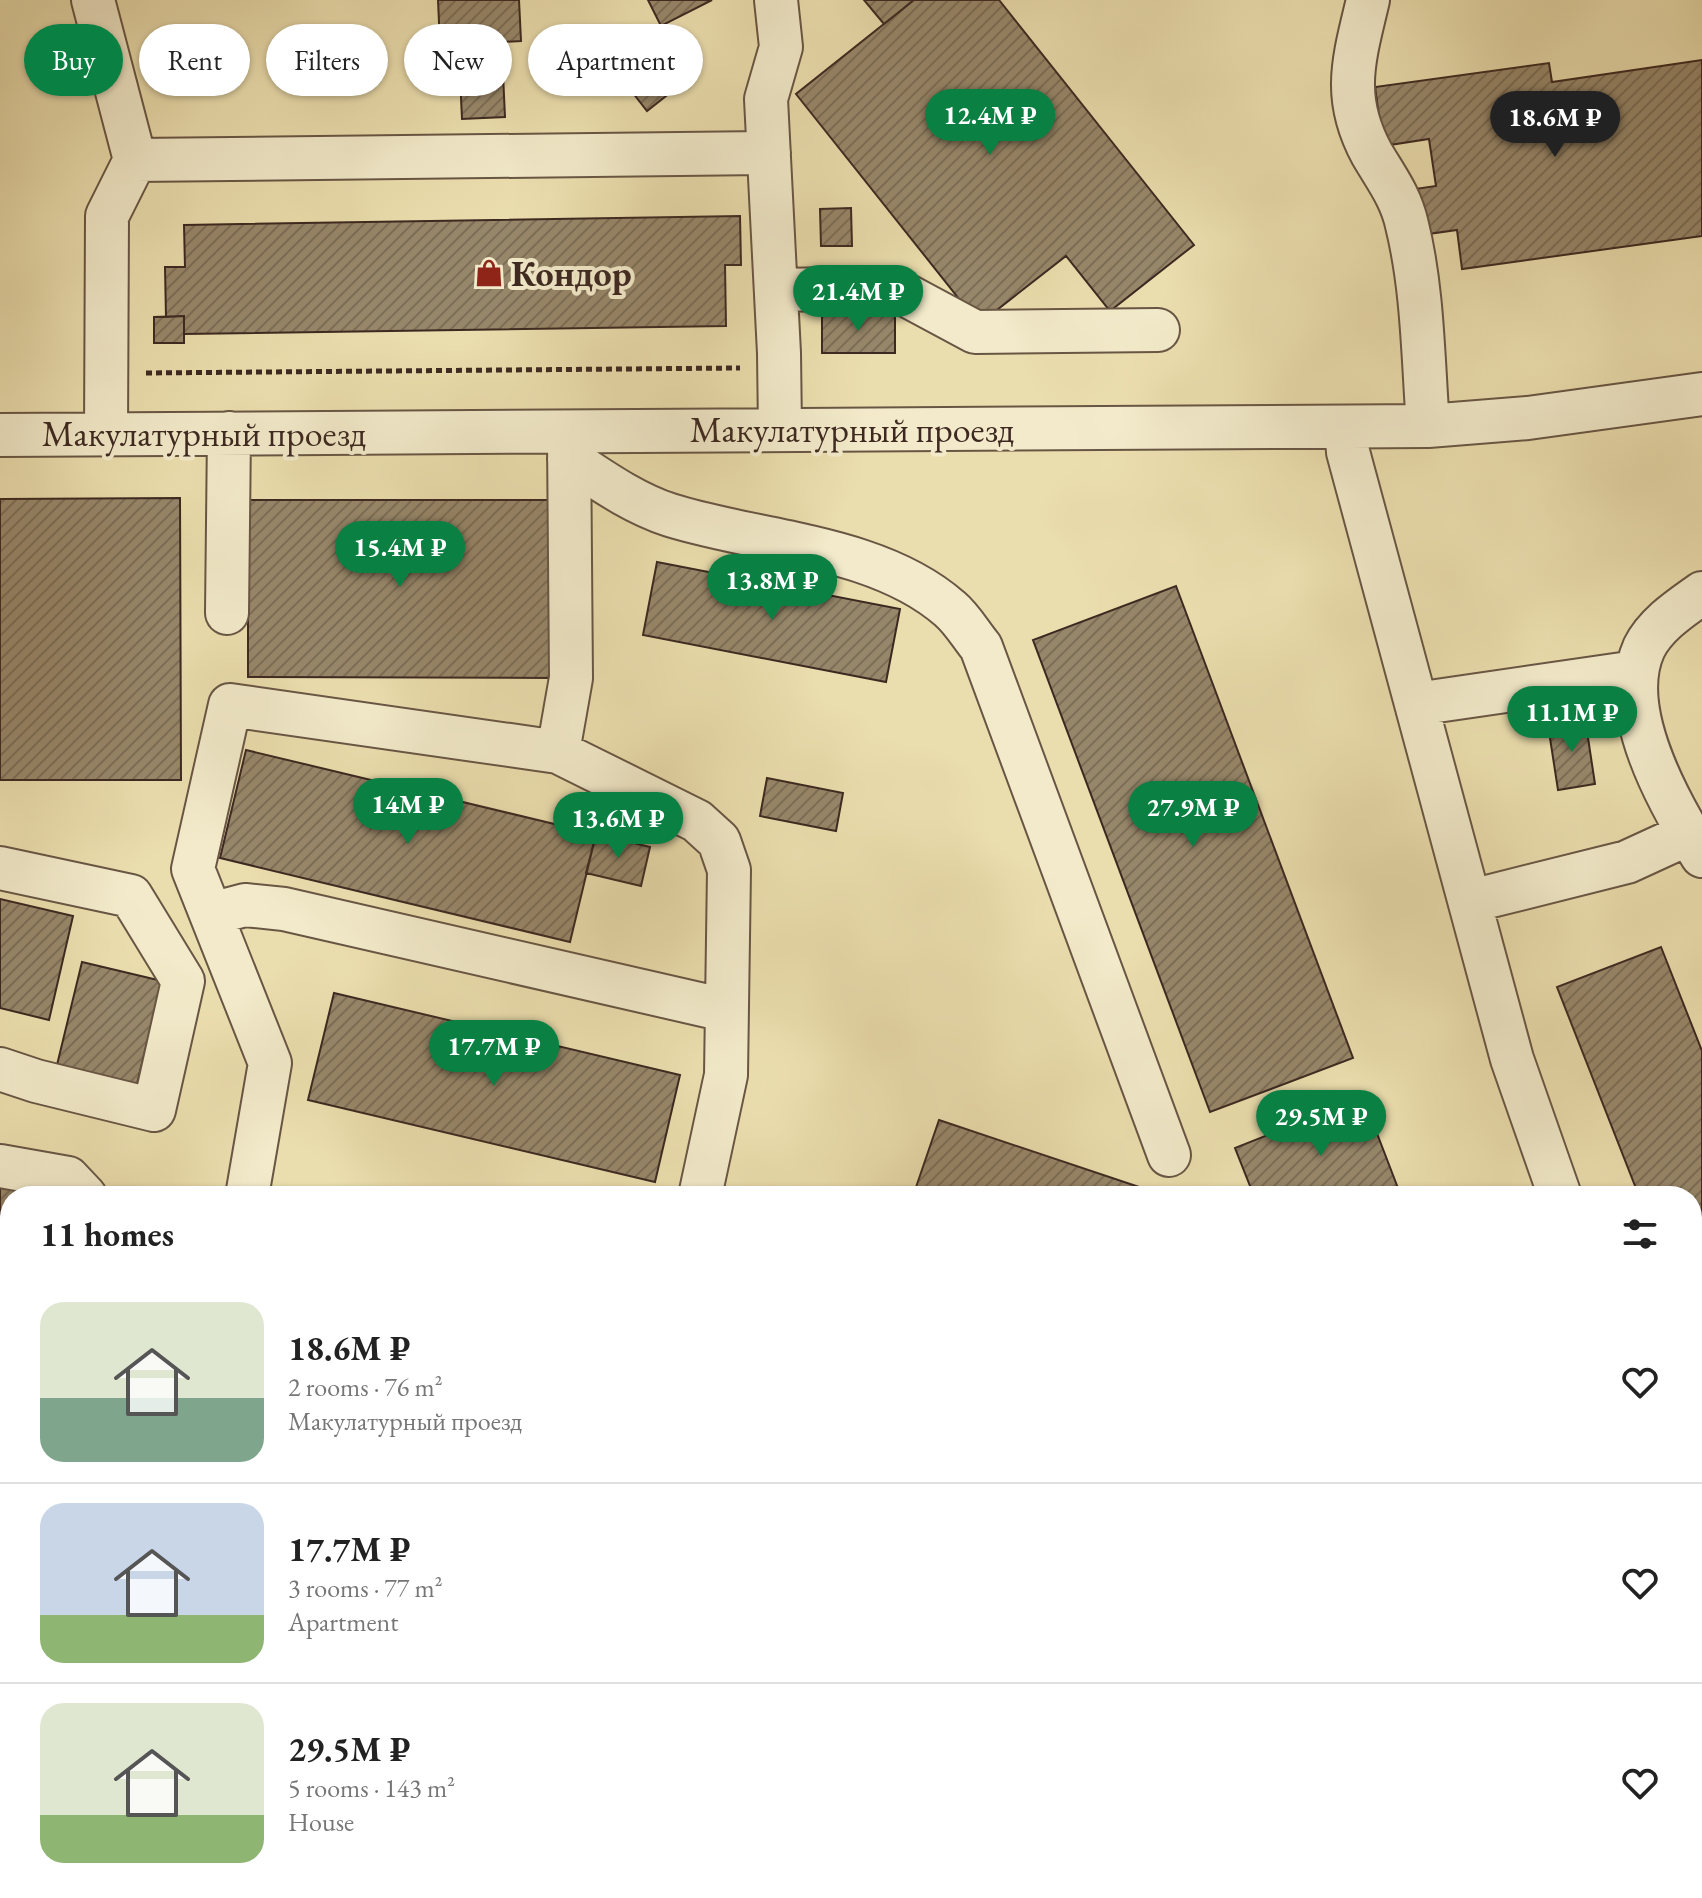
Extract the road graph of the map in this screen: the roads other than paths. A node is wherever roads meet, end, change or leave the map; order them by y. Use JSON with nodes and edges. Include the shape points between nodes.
{"nodes":[{"id":1,"x":93,"y":0,"type":"edge"},
{"id":2,"x":776,"y":0,"type":"edge"},
{"id":3,"x":1368,"y":0,"type":"edge"},
{"id":4,"x":769,"y":153,"type":"junction"},
{"id":5,"x":135,"y":160,"type":"junction"},
{"id":6,"x":776,"y":290,"type":"junction"},
{"id":7,"x":1158,"y":330,"type":"dead end"},
{"id":8,"x":1702,"y":394,"type":"edge"},
{"id":9,"x":1428,"y":426,"type":"junction"},
{"id":10,"x":1346,"y":427,"type":"junction"},
{"id":11,"x":780,"y":430,"type":"junction"},
{"id":12,"x":229,"y":433,"type":"junction"},
{"id":13,"x":106,"y":434,"type":"junction"},
{"id":14,"x":0,"y":435,"type":"edge"},
{"id":15,"x":569,"y":445,"type":"junction"},
{"id":16,"x":1702,"y":593,"type":"edge"},
{"id":17,"x":227,"y":613,"type":"dead end"},
{"id":18,"x":1636,"y":672,"type":"junction"},
{"id":19,"x":1416,"y":704,"type":"junction"},
{"id":20,"x":558,"y":752,"type":"junction"},
{"id":21,"x":1695,"y":845,"type":"edge"},
{"id":22,"x":0,"y":868,"type":"edge"},
{"id":23,"x":1471,"y":901,"type":"junction"},
{"id":24,"x":211,"y":914,"type":"junction"},
{"id":25,"x":725,"y":1010,"type":"junction"},
{"id":26,"x":0,"y":1069,"type":"edge"},
{"id":27,"x":1169,"y":1155,"type":"dead end"},
{"id":28,"x":0,"y":1166,"type":"edge"},
{"id":29,"x":76,"y":1186,"type":"edge"},
{"id":30,"x":250,"y":1186,"type":"edge"},
{"id":31,"x":702,"y":1186,"type":"edge"},
{"id":32,"x":1556,"y":1186,"type":"edge"}],
"edges":[{"from":1,"to":5,"type":"street"},
{"from":2,"to":4,"type":"street","via":[[781,47],[766,99]]},
{"from":3,"to":9,"type":"street","via":[[1353,61],[1352,99],[1358,127],[1396,190],[1407,221],[1418,275]]},
{"from":4,"to":5,"type":"street"},
{"from":4,"to":6,"type":"street"},
{"from":5,"to":13,"type":"street","via":[[107,216]]},
{"from":6,"to":7,"type":"street","via":[[893,288],[975,332]]},
{"from":6,"to":11,"type":"street"},
{"from":8,"to":9,"type":"street","name":"Макулатурный проезд"},
{"from":9,"to":10,"type":"street","name":"Макулатурный проезд"},
{"from":10,"to":11,"type":"street","name":"Макулатурный проезд"},
{"from":10,"to":19,"type":"street","via":[[1348,452]]},
{"from":11,"to":15,"type":"street","name":"Макулатурный проезд"},
{"from":12,"to":13,"type":"street","name":"Макулатурный проезд"},
{"from":12,"to":15,"type":"street","name":"Макулатурный проезд"},
{"from":12,"to":17,"type":"street"},
{"from":13,"to":14,"type":"street","name":"Макулатурный проезд"},
{"from":15,"to":20,"type":"street","via":[[571,678]]},
{"from":15,"to":27,"type":"street","via":[[620,492],[668,515],[864,562],[908,581],[951,610],[981,647]]},
{"from":16,"to":18,"type":"street","via":[[1671,615],[1645,646]]},
{"from":18,"to":19,"type":"street"},
{"from":18,"to":21,"type":"street","via":[[1638,712],[1651,756]]},
{"from":19,"to":23,"type":"street"},
{"from":20,"to":24,"type":"street","via":[[230,705],[193,869]]},
{"from":20,"to":25,"type":"street","via":[[697,821],[719,841],[729,870]]},
{"from":21,"to":23,"type":"street"},
{"from":22,"to":26,"type":"street","via":[[131,896],[183,981],[154,1110]]},
{"from":23,"to":32,"type":"street","via":[[1512,1059]]},
{"from":24,"to":25,"type":"street","via":[[245,905],[284,909]]},
{"from":24,"to":30,"type":"street","via":[[270,1063]]},
{"from":25,"to":31,"type":"street","via":[[726,1075]]},
{"from":28,"to":29,"type":"street","via":[[68,1178]]}]}
